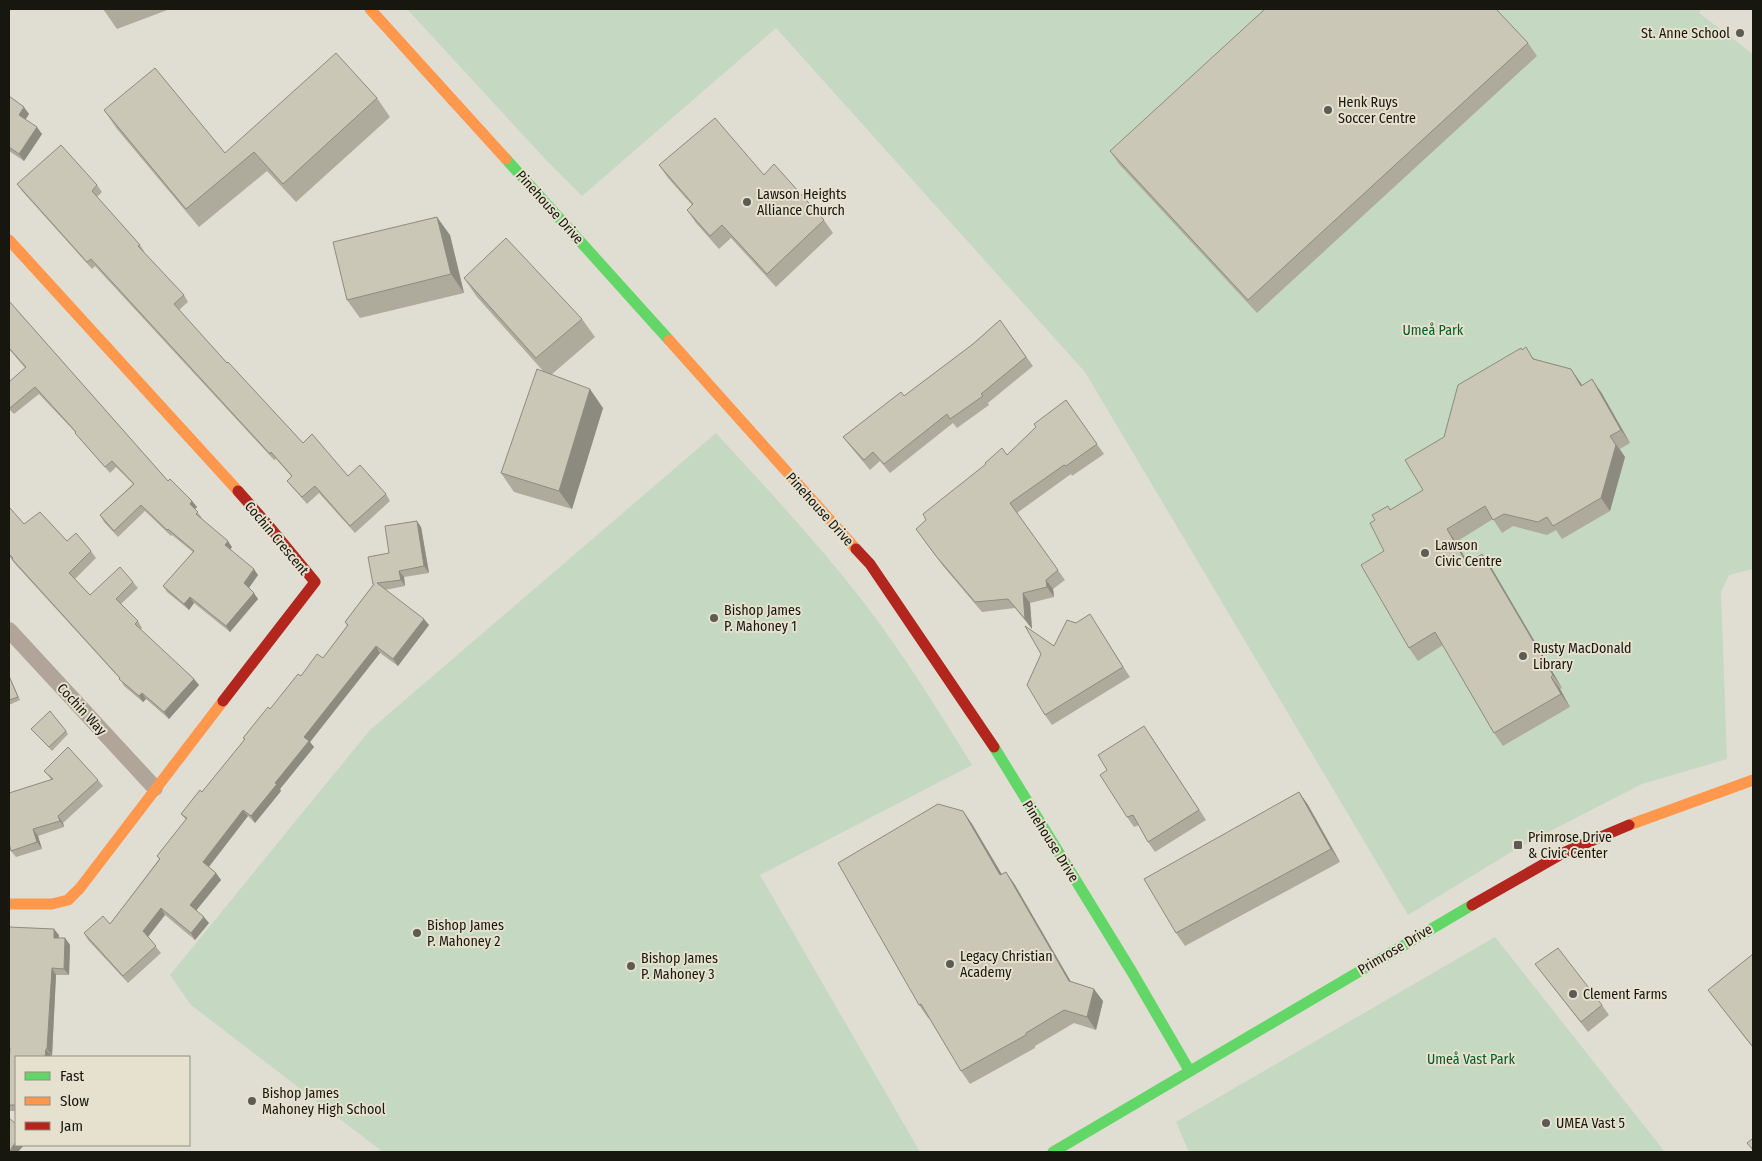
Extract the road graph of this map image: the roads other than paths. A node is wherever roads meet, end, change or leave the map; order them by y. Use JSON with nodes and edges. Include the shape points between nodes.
{"nodes":[{"id":1,"x":370,"y":9,"type":"edge"},
{"id":2,"x":9,"y":240,"type":"edge"},
{"id":3,"x":9,"y":630,"type":"edge"},
{"id":4,"x":1753,"y":780,"type":"edge"},
{"id":5,"x":155,"y":788,"type":"junction"},
{"id":6,"x":9,"y":904,"type":"edge"},
{"id":7,"x":1189,"y":1070,"type":"junction"},
{"id":8,"x":1053,"y":1152,"type":"edge"}],
"edges":[{"from":1,"to":7,"type":"street","name":"Pinehouse Drive","via":[[870,564],[990,742]]},
{"from":2,"to":5,"type":"street","name":"Cochin Crescent","via":[[268,525],[315,582]]},
{"from":3,"to":5,"type":"street","name":"Cochin Way"},
{"from":4,"to":7,"type":"street","name":"Primrose Drive","via":[[1645,818],[1565,852]]},
{"from":5,"to":6,"type":"street","name":"Cochin Crescent","via":[[68,900],[52,904]]},
{"from":7,"to":8,"type":"street","name":"Primrose Drive"}]}
